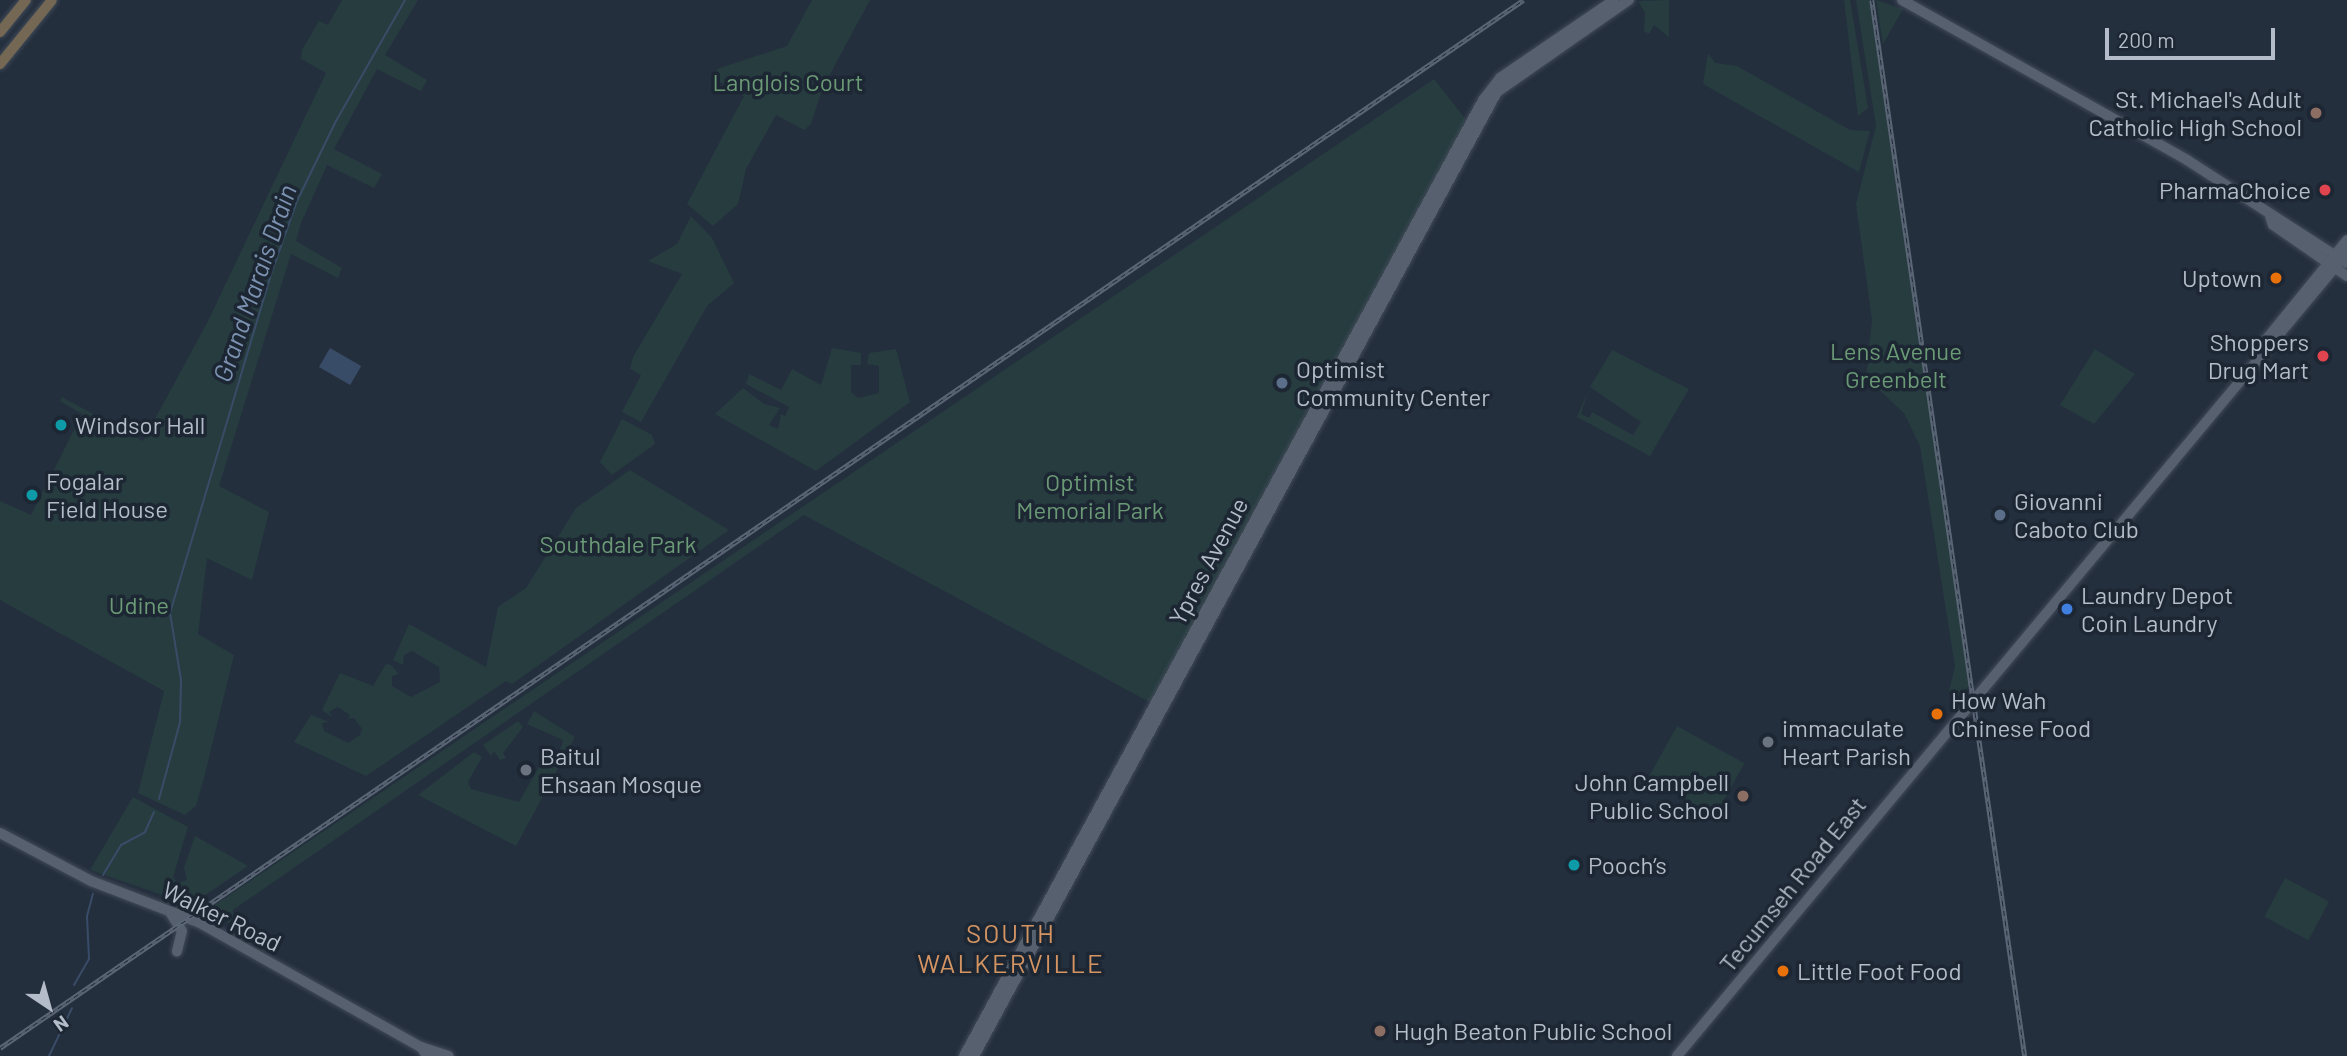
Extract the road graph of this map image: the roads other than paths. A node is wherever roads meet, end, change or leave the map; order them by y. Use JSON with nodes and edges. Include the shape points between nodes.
{"nodes":[{"id":1,"x":52,"y":0,"type":"edge"},
{"id":2,"x":1614,"y":0,"type":"edge"},
{"id":3,"x":1629,"y":0,"type":"edge"},
{"id":4,"x":1902,"y":0,"type":"edge"},
{"id":5,"x":23,"y":5,"type":"edge"},
{"id":6,"x":0,"y":33,"type":"edge"},
{"id":7,"x":0,"y":64,"type":"edge"},
{"id":8,"x":1494,"y":90,"type":"junction"},
{"id":9,"x":2347,"y":240,"type":"edge"},
{"id":10,"x":2339,"y":260,"type":"edge"},
{"id":11,"x":2347,"y":276,"type":"edge"},
{"id":12,"x":0,"y":833,"type":"edge"},
{"id":13,"x":167,"y":909,"type":"junction"},
{"id":14,"x":177,"y":951,"type":"dead end"},
{"id":15,"x":424,"y":1052,"type":"edge"},
{"id":16,"x":449,"y":1056,"type":"edge"},
{"id":17,"x":964,"y":1056,"type":"edge"},
{"id":18,"x":974,"y":1056,"type":"edge"},
{"id":19,"x":1677,"y":1056,"type":"edge"}],
"edges":[{"from":1,"to":7,"type":"highway"},
{"from":2,"to":8,"type":"main road"},
{"from":3,"to":8,"type":"main road"},
{"from":4,"to":10,"type":"main road","via":[[2187,160],[2270,216],[2273,225]]},
{"from":5,"to":6,"type":"highway"},
{"from":8,"to":17,"type":"main road","name":"Ypres Avenue"},
{"from":8,"to":18,"type":"main road","name":"Ypres Avenue"},
{"from":9,"to":10,"type":"main road","name":"Tecumseh Road East"},
{"from":10,"to":11,"type":"main road"},
{"from":10,"to":19,"type":"main road","name":"Tecumseh Road East"},
{"from":12,"to":13,"type":"main road","name":"Walker Road","via":[[91,881]]},
{"from":13,"to":14,"type":"main road","via":[[182,931]]},
{"from":13,"to":15,"type":"main road","name":"Walker Road"},
{"from":15,"to":16,"type":"main road","name":"Walker Road"}]}
